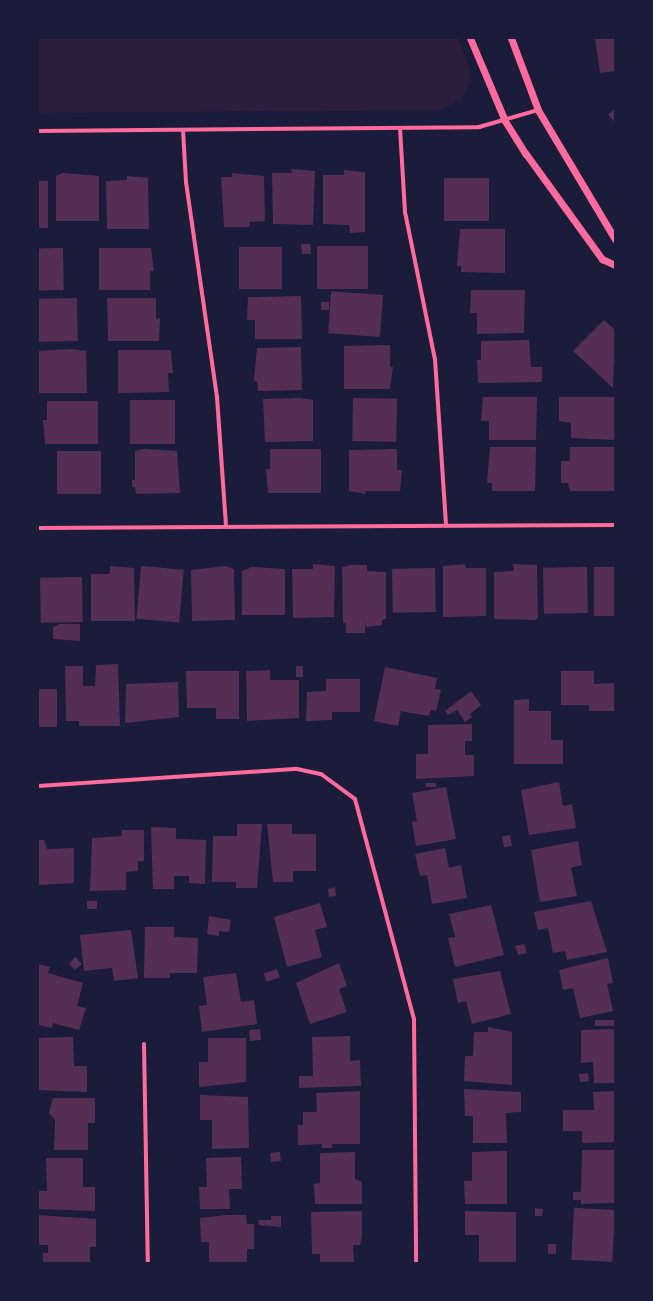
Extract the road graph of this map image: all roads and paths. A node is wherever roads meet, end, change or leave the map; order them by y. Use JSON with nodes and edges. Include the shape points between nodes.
{"nodes":[{"id":1,"x":470,"y":38,"type":"edge"},
{"id":2,"x":511,"y":38,"type":"edge"},
{"id":3,"x":538,"y":110,"type":"junction"},
{"id":4,"x":505,"y":121,"type":"junction"},
{"id":5,"x":400,"y":128,"type":"junction"},
{"id":6,"x":183,"y":130,"type":"junction"},
{"id":7,"x":38,"y":131,"type":"edge"},
{"id":8,"x":615,"y":239,"type":"edge"},
{"id":9,"x":615,"y":265,"type":"edge"},
{"id":10,"x":615,"y":525,"type":"edge"},
{"id":11,"x":446,"y":526,"type":"junction"},
{"id":12,"x":226,"y":527,"type":"junction"},
{"id":13,"x":38,"y":528,"type":"edge"},
{"id":14,"x":38,"y":786,"type":"edge"},
{"id":15,"x":144,"y":1044,"type":"dead end"},
{"id":16,"x":148,"y":1263,"type":"edge"},
{"id":17,"x":416,"y":1263,"type":"edge"}],
"edges":[{"from":1,"to":4,"type":"street"},
{"from":2,"to":3,"type":"street"},
{"from":3,"to":4,"type":"street"},
{"from":3,"to":8,"type":"street"},
{"from":4,"to":5,"type":"street","via":[[479,127]]},
{"from":4,"to":9,"type":"street","via":[[602,259]]},
{"from":5,"to":6,"type":"street"},
{"from":5,"to":11,"type":"street","via":[[405,212],[435,359]]},
{"from":6,"to":7,"type":"street"},
{"from":6,"to":12,"type":"street","via":[[186,182],[217,397]]},
{"from":10,"to":11,"type":"street"},
{"from":11,"to":12,"type":"street"},
{"from":12,"to":13,"type":"street"},
{"from":14,"to":17,"type":"street","via":[[297,769],[321,774],[355,799],[414,1019]]},
{"from":15,"to":16,"type":"street"}]}
